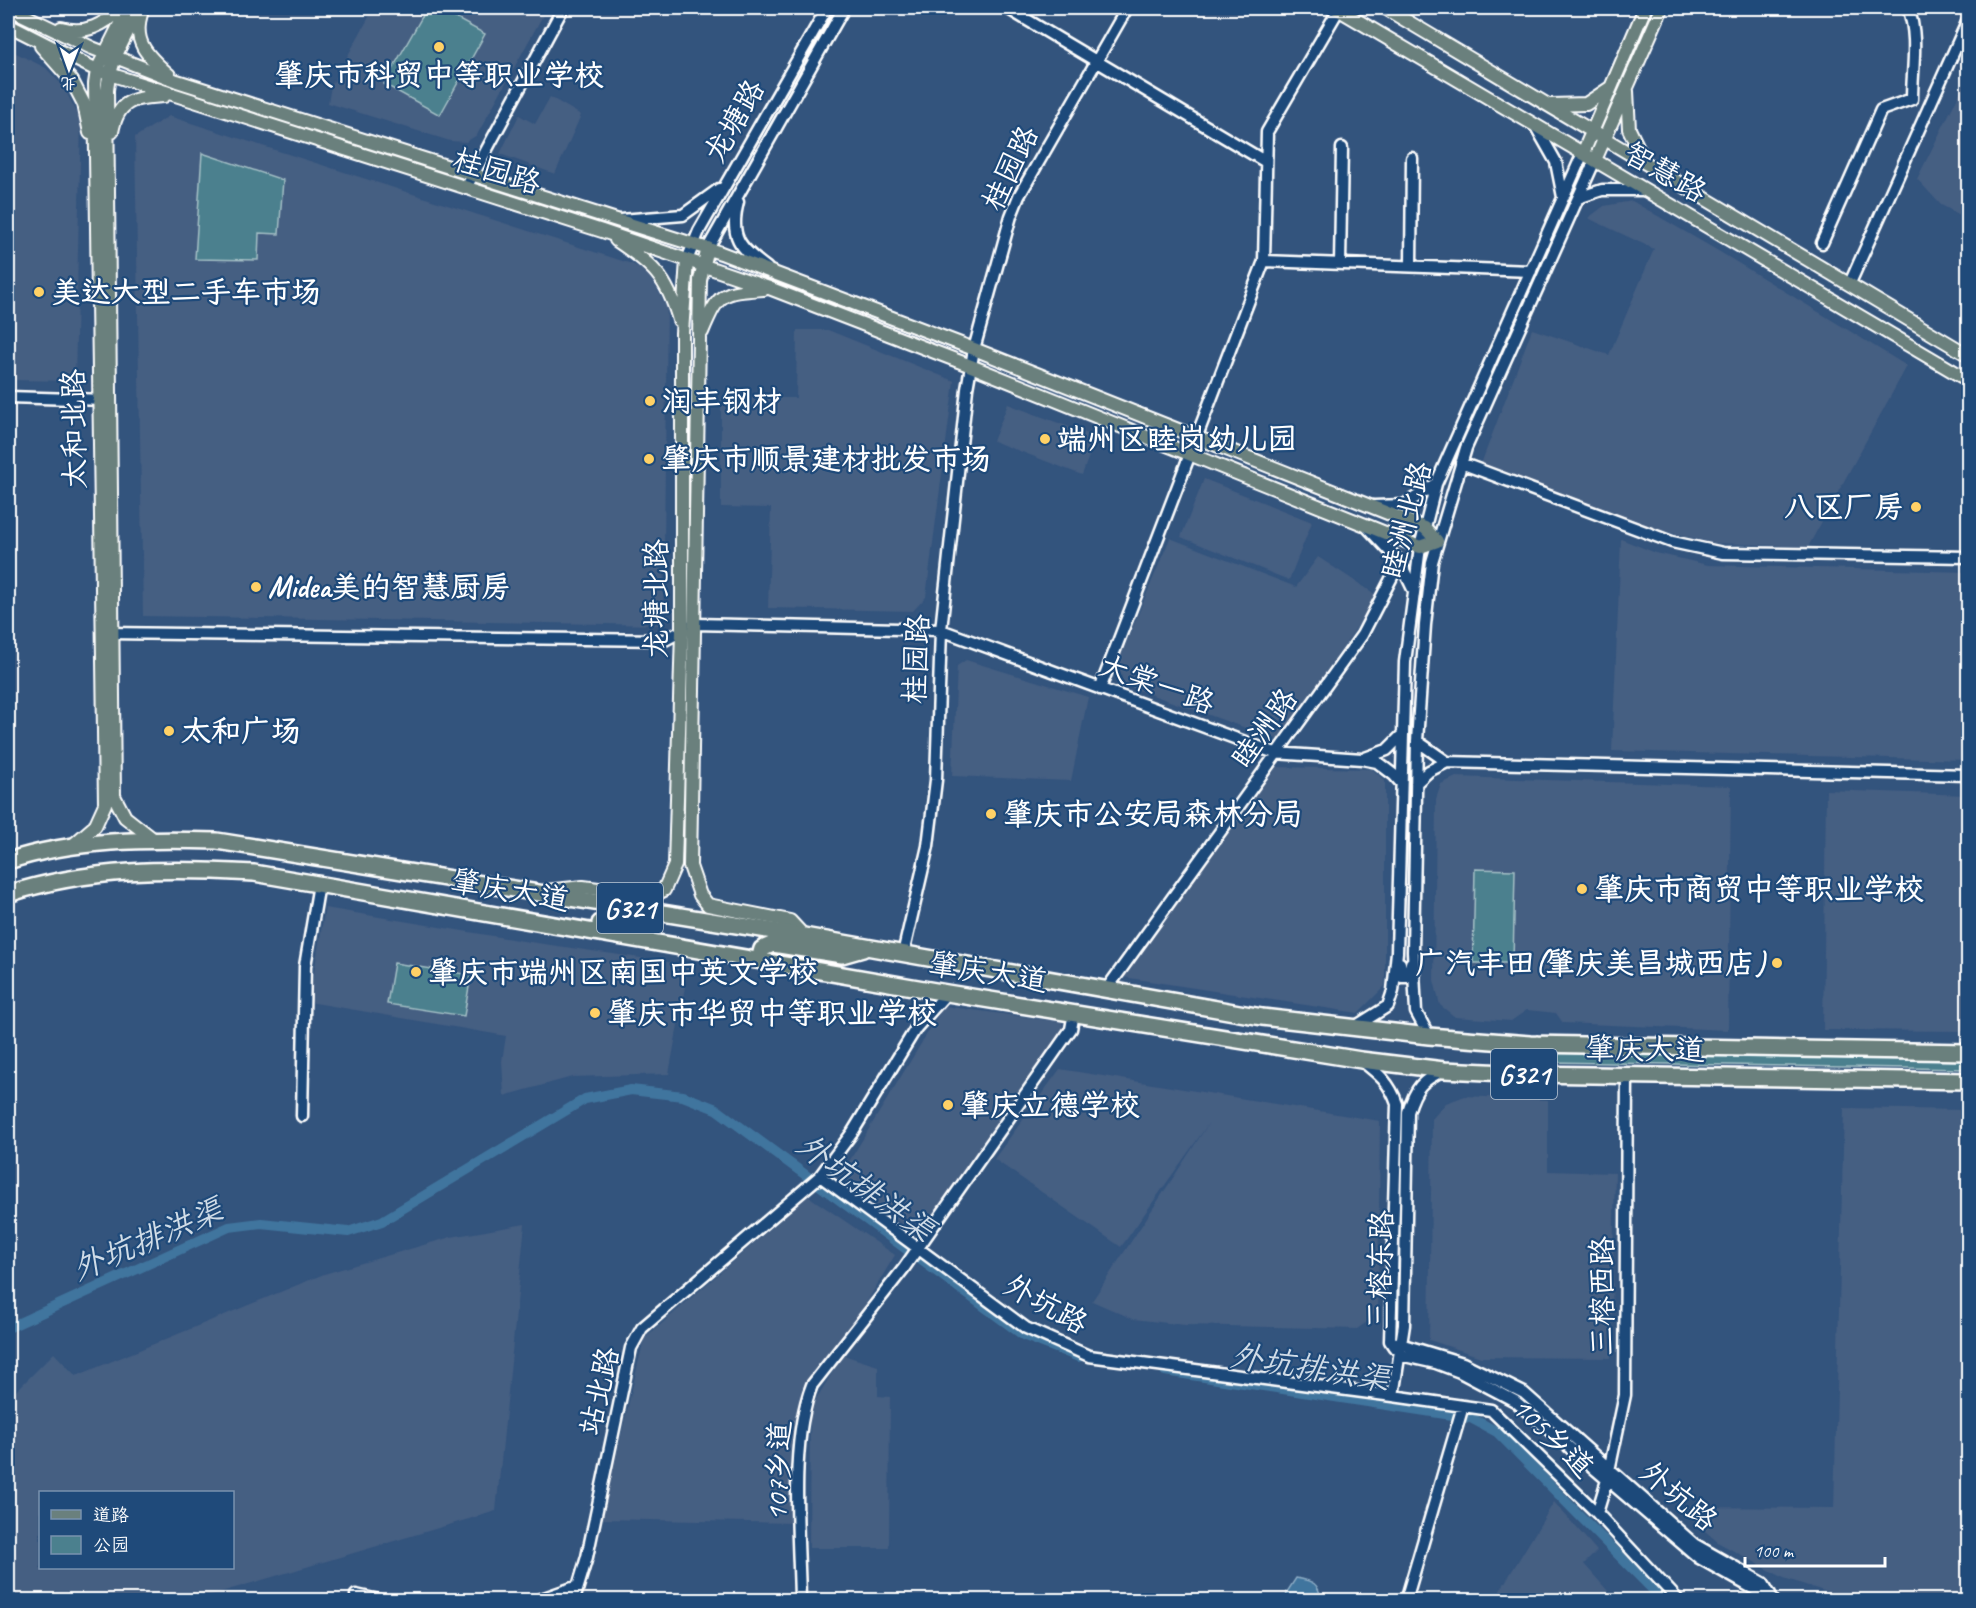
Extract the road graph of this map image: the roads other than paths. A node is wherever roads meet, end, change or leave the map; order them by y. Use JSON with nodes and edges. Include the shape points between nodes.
{"nodes":[{"id":1,"x":9,"y":8,"type":"edge"},
{"id":2,"x":121,"y":8,"type":"edge"},
{"id":3,"x":128,"y":8,"type":"edge"},
{"id":4,"x":141,"y":8,"type":"edge"},
{"id":5,"x":563,"y":8,"type":"edge"},
{"id":6,"x":827,"y":8,"type":"edge"},
{"id":7,"x":843,"y":8,"type":"edge"},
{"id":8,"x":1007,"y":8,"type":"edge"},
{"id":9,"x":1127,"y":8,"type":"edge"},
{"id":10,"x":1338,"y":8,"type":"edge"},
{"id":11,"x":1385,"y":8,"type":"edge"},
{"id":12,"x":1645,"y":8,"type":"edge"},
{"id":13,"x":1662,"y":8,"type":"edge"},
{"id":14,"x":1908,"y":8,"type":"edge"},
{"id":15,"x":43,"y":24,"type":"junction"},
{"id":16,"x":8,"y":25,"type":"edge"},
{"id":17,"x":1967,"y":25,"type":"edge"},
{"id":18,"x":34,"y":38,"type":"junction"},
{"id":19,"x":110,"y":55,"type":"junction"},
{"id":20,"x":1097,"y":60,"type":"junction"},
{"id":21,"x":103,"y":72,"type":"junction"},
{"id":22,"x":177,"y":81,"type":"junction"},
{"id":23,"x":1613,"y":85,"type":"junction"},
{"id":24,"x":1627,"y":87,"type":"junction"},
{"id":25,"x":172,"y":95,"type":"junction"},
{"id":26,"x":1549,"y":105,"type":"junction"},
{"id":27,"x":1535,"y":125,"type":"junction"},
{"id":28,"x":1599,"y":135,"type":"junction"},
{"id":29,"x":96,"y":142,"type":"junction"},
{"id":30,"x":1342,"y":148,"type":"dead end"},
{"id":31,"x":1583,"y":153,"type":"junction"},
{"id":32,"x":108,"y":154,"type":"junction"},
{"id":33,"x":1412,"y":158,"type":"dead end"},
{"id":34,"x":1595,"y":160,"type":"junction"},
{"id":35,"x":1645,"y":161,"type":"junction"},
{"id":36,"x":1266,"y":162,"type":"junction"},
{"id":37,"x":473,"y":175,"type":"junction"},
{"id":38,"x":726,"y":183,"type":"junction"},
{"id":39,"x":741,"y":187,"type":"junction"},
{"id":40,"x":466,"y":188,"type":"junction"},
{"id":41,"x":1646,"y":190,"type":"junction"},
{"id":42,"x":1563,"y":197,"type":"junction"},
{"id":43,"x":1578,"y":198,"type":"junction"},
{"id":44,"x":614,"y":221,"type":"junction"},
{"id":45,"x":602,"y":231,"type":"junction"},
{"id":46,"x":1822,"y":243,"type":"dead end"},
{"id":47,"x":692,"y":244,"type":"junction"},
{"id":48,"x":708,"y":248,"type":"junction"},
{"id":49,"x":687,"y":260,"type":"junction"},
{"id":50,"x":1264,"y":261,"type":"junction"},
{"id":51,"x":1340,"y":264,"type":"junction"},
{"id":52,"x":703,"y":265,"type":"junction"},
{"id":53,"x":1411,"y":266,"type":"junction"},
{"id":54,"x":1531,"y":271,"type":"junction"},
{"id":55,"x":774,"y":274,"type":"junction"},
{"id":56,"x":1850,"y":283,"type":"junction"},
{"id":57,"x":769,"y":288,"type":"junction"},
{"id":58,"x":1879,"y":300,"type":"junction"},
{"id":59,"x":1867,"y":320,"type":"junction"},
{"id":60,"x":682,"y":333,"type":"junction"},
{"id":61,"x":699,"y":338,"type":"junction"},
{"id":62,"x":974,"y":349,"type":"junction"},
{"id":63,"x":1968,"y":355,"type":"edge"},
{"id":64,"x":971,"y":366,"type":"junction"},
{"id":65,"x":1968,"y":380,"type":"edge"},
{"id":66,"x":8,"y":397,"type":"edge"},
{"id":67,"x":104,"y":400,"type":"junction"},
{"id":68,"x":1197,"y":438,"type":"junction"},
{"id":69,"x":1190,"y":454,"type":"junction"},
{"id":70,"x":1461,"y":463,"type":"junction"},
{"id":71,"x":1436,"y":484,"type":"junction"},
{"id":72,"x":1370,"y":506,"type":"junction"},
{"id":73,"x":1366,"y":526,"type":"junction"},
{"id":74,"x":1425,"y":528,"type":"junction"},
{"id":75,"x":1437,"y":541,"type":"junction"},
{"id":76,"x":1420,"y":546,"type":"junction"},
{"id":77,"x":1968,"y":557,"type":"edge"},
{"id":78,"x":1392,"y":577,"type":"dead end"},
{"id":79,"x":1413,"y":589,"type":"junction"},
{"id":80,"x":695,"y":624,"type":"junction"},
{"id":81,"x":941,"y":630,"type":"junction"},
{"id":82,"x":682,"y":632,"type":"junction"},
{"id":83,"x":107,"y":633,"type":"junction"},
{"id":84,"x":1100,"y":689,"type":"junction"},
{"id":85,"x":1401,"y":736,"type":"junction"},
{"id":86,"x":1418,"y":741,"type":"junction"},
{"id":87,"x":1275,"y":753,"type":"junction"},
{"id":88,"x":1362,"y":759,"type":"junction"},
{"id":89,"x":1447,"y":762,"type":"junction"},
{"id":90,"x":1968,"y":775,"type":"edge"},
{"id":91,"x":1401,"y":783,"type":"junction"},
{"id":92,"x":1416,"y":783,"type":"junction"},
{"id":93,"x":153,"y":839,"type":"junction"},
{"id":94,"x":73,"y":845,"type":"junction"},
{"id":95,"x":8,"y":861,"type":"edge"},
{"id":96,"x":319,"y":884,"type":"junction"},
{"id":97,"x":533,"y":892,"type":"junction"},
{"id":98,"x":8,"y":894,"type":"edge"},
{"id":99,"x":623,"y":907,"type":"junction"},
{"id":100,"x":532,"y":921,"type":"junction"},
{"id":101,"x":804,"y":936,"type":"junction"},
{"id":102,"x":869,"y":948,"type":"junction"},
{"id":103,"x":1397,"y":951,"type":"junction"},
{"id":104,"x":1413,"y":952,"type":"junction"},
{"id":105,"x":903,"y":954,"type":"junction"},
{"id":106,"x":759,"y":960,"type":"junction"},
{"id":107,"x":1106,"y":990,"type":"junction"},
{"id":108,"x":947,"y":993,"type":"junction"},
{"id":109,"x":1074,"y":1013,"type":"junction"},
{"id":110,"x":1353,"y":1028,"type":"junction"},
{"id":111,"x":1429,"y":1036,"type":"junction"},
{"id":112,"x":1537,"y":1044,"type":"junction"},
{"id":113,"x":1968,"y":1052,"type":"edge"},
{"id":114,"x":1361,"y":1060,"type":"junction"},
{"id":115,"x":1444,"y":1070,"type":"junction"},
{"id":116,"x":1536,"y":1074,"type":"junction"},
{"id":117,"x":1627,"y":1076,"type":"junction"},
{"id":118,"x":1968,"y":1081,"type":"edge"},
{"id":119,"x":302,"y":1116,"type":"dead end"},
{"id":120,"x":820,"y":1176,"type":"junction"},
{"id":121,"x":918,"y":1248,"type":"junction"},
{"id":122,"x":1397,"y":1347,"type":"junction"},
{"id":123,"x":1393,"y":1396,"type":"junction"},
{"id":124,"x":1463,"y":1406,"type":"junction"},
{"id":125,"x":1609,"y":1474,"type":"junction"},
{"id":126,"x":1597,"y":1513,"type":"junction"},
{"id":127,"x":578,"y":1586,"type":"junction"},
{"id":128,"x":356,"y":1595,"type":"dead end"},
{"id":129,"x":1772,"y":1597,"type":"edge"},
{"id":130,"x":379,"y":1600,"type":"edge"},
{"id":131,"x":537,"y":1600,"type":"edge"},
{"id":132,"x":574,"y":1600,"type":"edge"},
{"id":133,"x":800,"y":1600,"type":"edge"},
{"id":134,"x":1406,"y":1600,"type":"edge"},
{"id":135,"x":1678,"y":1600,"type":"edge"}],
"edges":[{"from":1,"to":15,"type":"main road"},
{"from":2,"to":15,"type":"main road","via":[[110,20],[94,28],[69,30]]},
{"from":3,"to":19,"type":"main road","name":"太和北路"},
{"from":4,"to":19,"type":"main road","name":"太和北路"},
{"from":4,"to":22,"type":"main road","via":[[140,43]]},
{"from":5,"to":37,"type":"street"},
{"from":6,"to":38,"type":"street","name":"龙塘路"},
{"from":7,"to":39,"type":"street"},
{"from":8,"to":20,"type":"street"},
{"from":9,"to":20,"type":"street","name":"桂园路"},
{"from":10,"to":27,"type":"main road","name":"智慧路"},
{"from":10,"to":36,"type":"street","via":[[1267,132]]},
{"from":11,"to":26,"type":"main road","name":"智慧路"},
{"from":12,"to":23,"type":"main road","name":"睦洲北路"},
{"from":13,"to":24,"type":"main road","name":"睦洲北路"},
{"from":14,"to":46,"type":"street","via":[[1916,45],[1912,99],[1881,110]]},
{"from":15,"to":19,"type":"main road"},
{"from":16,"to":18,"type":"main road","name":"桂园路"},
{"from":17,"to":56,"type":"street"},
{"from":18,"to":21,"type":"main road","name":"桂园路"},
{"from":18,"to":29,"type":"main road","via":[[72,81]]},
{"from":19,"to":21,"type":"main road","name":"太和北路"},
{"from":19,"to":22,"type":"main road"},
{"from":20,"to":36,"type":"street"},
{"from":20,"to":62,"type":"street","name":"桂园路","via":[[1019,196]]},
{"from":21,"to":25,"type":"main road","name":"桂园路"},
{"from":21,"to":29,"type":"main road","name":"太和北路"},
{"from":21,"to":32,"type":"main road","name":"太和北路"},
{"from":22,"to":37,"type":"main road"},
{"from":23,"to":26,"type":"main road","via":[[1586,104]]},
{"from":23,"to":28,"type":"main road","name":"睦洲北路"},
{"from":24,"to":28,"type":"main road","name":"睦洲北路"},
{"from":24,"to":35,"type":"main road","via":[[1629,129]]},
{"from":25,"to":32,"type":"main road","via":[[135,98],[126,103],[114,120]]},
{"from":25,"to":40,"type":"main road","name":"桂园路"},
{"from":26,"to":28,"type":"main road","name":"智慧路"},
{"from":27,"to":31,"type":"main road","name":"智慧路"},
{"from":27,"to":42,"type":"street","via":[[1556,162]]},
{"from":28,"to":31,"type":"main road","name":"睦洲北路"},
{"from":28,"to":34,"type":"main road","name":"睦洲北路"},
{"from":28,"to":35,"type":"main road","name":"智慧路"},
{"from":29,"to":67,"type":"main road","name":"太和北路"},
{"from":30,"to":51,"type":"street"},
{"from":31,"to":34,"type":"main road","name":"智慧路"},
{"from":31,"to":42,"type":"street","name":"睦洲北路"},
{"from":32,"to":67,"type":"main road","name":"太和北路"},
{"from":33,"to":53,"type":"street"},
{"from":34,"to":41,"type":"main road","name":"智慧路"},
{"from":34,"to":43,"type":"street","name":"睦洲北路"},
{"from":35,"to":56,"type":"main road","name":"智慧路"},
{"from":36,"to":50,"type":"street"},
{"from":37,"to":40,"type":"street"},
{"from":37,"to":44,"type":"main road"},
{"from":38,"to":44,"type":"street","via":[[683,215]]},
{"from":38,"to":47,"type":"street","name":"龙塘路"},
{"from":39,"to":48,"type":"street"},
{"from":39,"to":55,"type":"street","via":[[734,217],[736,237],[748,254]]},
{"from":40,"to":45,"type":"main road","name":"桂园路"},
{"from":41,"to":43,"type":"street","via":[[1602,190]]},
{"from":41,"to":59,"type":"main road","name":"智慧路"},
{"from":42,"to":54,"type":"street","name":"睦洲北路"},
{"from":43,"to":70,"type":"street","name":"睦洲北路"},
{"from":44,"to":47,"type":"main road"},
{"from":45,"to":49,"type":"main road","name":"桂园路"},
{"from":45,"to":60,"type":"main road","via":[[662,276],[675,303]]},
{"from":47,"to":48,"type":"main road"},
{"from":47,"to":49,"type":"street","name":"龙塘路"},
{"from":48,"to":52,"type":"main road","name":"龙塘北路"},
{"from":48,"to":55,"type":"main road"},
{"from":49,"to":52,"type":"main road","name":"桂园路"},
{"from":49,"to":60,"type":"main road"},
{"from":50,"to":51,"type":"street"},
{"from":50,"to":68,"type":"street"},
{"from":51,"to":53,"type":"street"},
{"from":52,"to":57,"type":"main road","name":"桂园路"},
{"from":52,"to":61,"type":"main road","name":"龙塘北路"},
{"from":53,"to":54,"type":"street"},
{"from":54,"to":71,"type":"street","name":"睦洲北路"},
{"from":55,"to":62,"type":"main road"},
{"from":56,"to":58,"type":"main road","name":"智慧路"},
{"from":57,"to":61,"type":"main road","via":[[721,297]]},
{"from":57,"to":64,"type":"main road","name":"桂园路"},
{"from":58,"to":59,"type":"main road","via":[[1872,303]]},
{"from":58,"to":63,"type":"main road","name":"智慧路"},
{"from":59,"to":65,"type":"main road","name":"智慧路"},
{"from":60,"to":82,"type":"main road","name":"龙塘北路"},
{"from":61,"to":80,"type":"main road","name":"龙塘北路"},
{"from":62,"to":64,"type":"street","name":"桂园路"},
{"from":62,"to":68,"type":"main road"},
{"from":64,"to":69,"type":"main road","name":"桂园路"},
{"from":64,"to":81,"type":"street","name":"桂园路"},
{"from":66,"to":67,"type":"street"},
{"from":67,"to":83,"type":"main road","name":"太和北路"},
{"from":68,"to":69,"type":"street"},
{"from":68,"to":72,"type":"main road"},
{"from":69,"to":73,"type":"main road","name":"桂园路"},
{"from":69,"to":84,"type":"street"},
{"from":70,"to":75,"type":"street","name":"睦洲北路"},
{"from":70,"to":77,"type":"street","via":[[1699,549],[1751,554]]},
{"from":71,"to":72,"type":"street","via":[[1404,505]]},
{"from":71,"to":74,"type":"street","name":"睦洲北路"},
{"from":72,"to":74,"type":"main road"},
{"from":73,"to":76,"type":"main road","name":"桂园路"},
{"from":73,"to":79,"type":"street","via":[[1400,562]]},
{"from":74,"to":75,"type":"main road"},
{"from":74,"to":76,"type":"street","name":"睦洲北路"},
{"from":75,"to":76,"type":"main road"},
{"from":75,"to":86,"type":"street","name":"睦洲北路","via":[[1425,625]]},
{"from":76,"to":79,"type":"street","name":"睦洲北路"},
{"from":78,"to":87,"type":"street","name":"睦洲路","via":[[1362,635]]},
{"from":79,"to":85,"type":"street","name":"睦洲北路"},
{"from":80,"to":81,"type":"street","name":"大棠一路"},
{"from":80,"to":82,"type":"street"},
{"from":80,"to":101,"type":"main road","name":"龙塘北路","via":[[690,866],[700,895],[708,905],[790,921]]},
{"from":81,"to":84,"type":"street","name":"大棠一路"},
{"from":81,"to":105,"type":"street","name":"桂园路","via":[[936,780],[928,846]]},
{"from":82,"to":83,"type":"street","via":[[665,640]]},
{"from":82,"to":97,"type":"main road","name":"龙塘北路","via":[[675,865],[664,890],[652,896],[583,887]]},
{"from":83,"to":93,"type":"main road","name":"太和北路","via":[[114,796],[125,817]]},
{"from":83,"to":94,"type":"main road","name":"太和北路","via":[[105,804],[95,826]]},
{"from":84,"to":87,"type":"street","name":"大棠一路"},
{"from":85,"to":88,"type":"street","via":[[1387,750]]},
{"from":85,"to":91,"type":"street","name":"睦洲北路"},
{"from":86,"to":89,"type":"street"},
{"from":86,"to":92,"type":"street","name":"睦洲北路"},
{"from":87,"to":88,"type":"street","name":"大棠一路"},
{"from":87,"to":107,"type":"street","name":"睦洲路"},
{"from":88,"to":91,"type":"street","via":[[1387,769]]},
{"from":89,"to":90,"type":"street"},
{"from":89,"to":92,"type":"street"},
{"from":91,"to":103,"type":"street","name":"睦洲北路"},
{"from":92,"to":104,"type":"street","name":"睦洲北路"},
{"from":93,"to":94,"type":"highway","name":"肇庆大道","number":"G321"},
{"from":93,"to":97,"type":"highway","name":"肇庆大道","number":"G321","via":[[217,840]]},
{"from":94,"to":95,"type":"highway","name":"肇庆大道","number":"G321"},
{"from":96,"to":98,"type":"highway","name":"肇庆大道","number":"G321","via":[[254,873],[178,868],[94,873]]},
{"from":96,"to":100,"type":"highway","name":"肇庆大道","number":"G321"},
{"from":96,"to":119,"type":"street","via":[[305,966]]},
{"from":97,"to":99,"type":"highway","name":"肇庆大道","number":"G321"},
{"from":99,"to":100,"type":"highway","via":[[627,919],[620,926],[560,916]]},
{"from":99,"to":101,"type":"highway","name":"肇庆大道","number":"G321"},
{"from":100,"to":106,"type":"highway","name":"肇庆大道","number":"G321"},
{"from":101,"to":102,"type":"highway","name":"肇庆大道","number":"G321"},
{"from":102,"to":105,"type":"highway","name":"肇庆大道","number":"G321"},
{"from":102,"to":106,"type":"highway","via":[[842,955],[773,944],[762,949]]},
{"from":103,"to":104,"type":"street","via":[[1402,977],[1408,977]]},
{"from":103,"to":110,"type":"street","name":"睦洲北路","via":[[1388,1006]]},
{"from":104,"to":111,"type":"street","name":"睦洲北路","via":[[1416,1012]]},
{"from":105,"to":107,"type":"highway","name":"肇庆大道","number":"G321"},
{"from":106,"to":108,"type":"highway","name":"肇庆大道","number":"G321"},
{"from":107,"to":110,"type":"highway","number":"G321"},
{"from":108,"to":109,"type":"highway","name":"肇庆大道","number":"G321"},
{"from":108,"to":120,"type":"street","via":[[916,1028]]},
{"from":109,"to":114,"type":"highway","name":"肇庆大道","number":"G321"},
{"from":109,"to":121,"type":"street","name":"107乡道","via":[[1071,1029]]},
{"from":110,"to":111,"type":"highway","number":"G321"},
{"from":111,"to":112,"type":"highway","number":"G321"},
{"from":112,"to":113,"type":"highway","number":"G321"},
{"from":112,"to":116,"type":"highway"},
{"from":114,"to":115,"type":"highway","name":"肇庆大道","number":"G321"},
{"from":114,"to":122,"type":"street","name":"三榕东路","via":[[1383,1077],[1397,1104]]},
{"from":115,"to":116,"type":"highway","name":"肇庆大道","number":"G321"},
{"from":115,"to":122,"type":"street","name":"三榕东路","via":[[1424,1080],[1414,1093],[1408,1112]]},
{"from":116,"to":117,"type":"highway","name":"肇庆大道","number":"G321"},
{"from":117,"to":118,"type":"highway","name":"肇庆大道","number":"G321"},
{"from":117,"to":125,"type":"street","name":"三榕西路","via":[[1626,1395]]},
{"from":120,"to":121,"type":"street","name":"外坑路"},
{"from":120,"to":127,"type":"street","name":"站北路","via":[[642,1328],[632,1348]]},
{"from":121,"to":123,"type":"street","name":"外坑路","via":[[1026,1328],[1089,1356]]},
{"from":121,"to":133,"type":"street","name":"107乡道","via":[[831,1358],[812,1385],[803,1408],[799,1437]]},
{"from":122,"to":123,"type":"street"},
{"from":122,"to":125,"type":"street","name":"外坑路","via":[[1460,1372],[1515,1401]]},
{"from":123,"to":124,"type":"street","name":"105乡道"},
{"from":124,"to":126,"type":"street","name":"105乡道","via":[[1491,1410]]},
{"from":124,"to":134,"type":"street"},
{"from":125,"to":126,"type":"street","name":"三榕西路"},
{"from":125,"to":129,"type":"street","name":"外坑路","via":[[1699,1558]]},
{"from":126,"to":135,"type":"street","name":"105乡道"},
{"from":127,"to":131,"type":"street"},
{"from":127,"to":132,"type":"street","name":"站北路"},
{"from":128,"to":130,"type":"street"}]}
